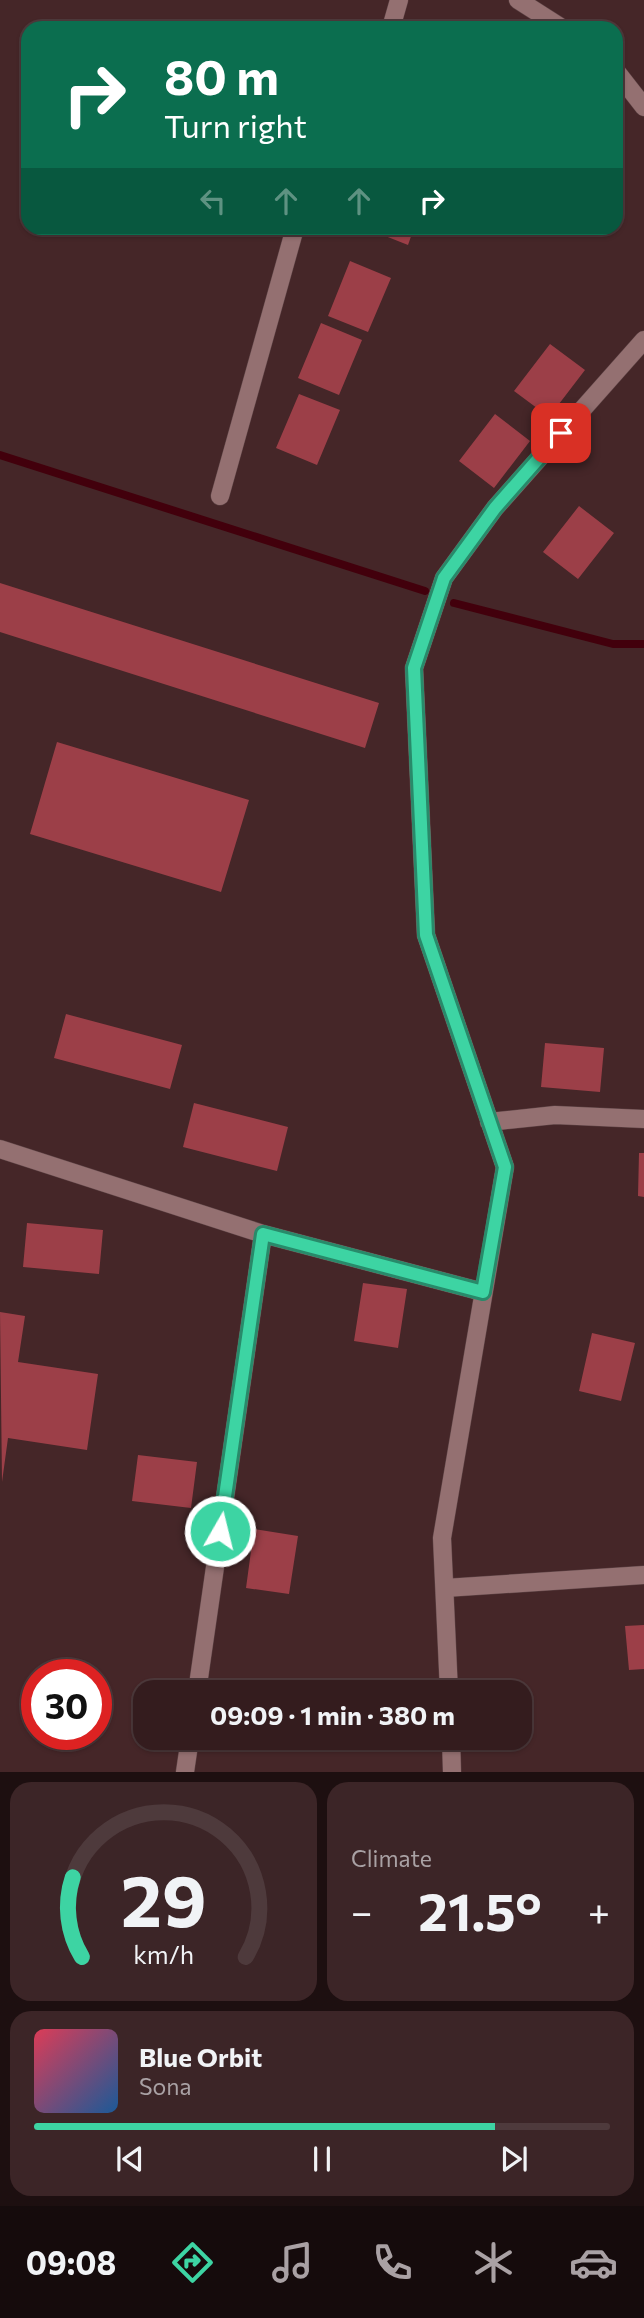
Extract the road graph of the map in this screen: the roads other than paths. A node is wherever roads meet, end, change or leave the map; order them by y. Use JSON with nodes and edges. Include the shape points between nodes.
{"nodes":[{"id":1,"x":399,"y":0,"type":"edge"},
{"id":2,"x":518,"y":0,"type":"edge"},
{"id":3,"x":393,"y":21,"type":"edge"},
{"id":4,"x":551,"y":21,"type":"edge"},
{"id":5,"x":623,"y":80,"type":"edge"},
{"id":6,"x":644,"y":107,"type":"edge"},
{"id":7,"x":293,"y":235,"type":"edge"},
{"id":8,"x":644,"y":340,"type":"edge"},
{"id":9,"x":220,"y":496,"type":"dead end"},
{"id":10,"x":644,"y":1119,"type":"edge"},
{"id":11,"x":489,"y":1122,"type":"junction"},
{"id":12,"x":0,"y":1149,"type":"edge"},
{"id":13,"x":263,"y":1234,"type":"junction"},
{"id":14,"x":483,"y":1292,"type":"junction"},
{"id":15,"x":644,"y":1574,"type":"edge"},
{"id":16,"x":444,"y":1588,"type":"junction"},
{"id":17,"x":199,"y":1680,"type":"edge"},
{"id":18,"x":448,"y":1680,"type":"edge"},
{"id":19,"x":188,"y":1750,"type":"edge"},
{"id":20,"x":451,"y":1750,"type":"edge"},
{"id":21,"x":185,"y":1772,"type":"edge"},
{"id":22,"x":452,"y":1772,"type":"edge"}],
"edges":[{"from":1,"to":3,"type":"street"},
{"from":2,"to":4,"type":"street"},
{"from":5,"to":6,"type":"street"},
{"from":7,"to":9,"type":"street"},
{"from":8,"to":11,"type":"street","via":[[495,508],[444,578],[414,668],[426,935]]},
{"from":10,"to":11,"type":"street","via":[[555,1115]]},
{"from":11,"to":14,"type":"street","via":[[505,1167]]},
{"from":12,"to":13,"type":"street"},
{"from":13,"to":14,"type":"street"},
{"from":13,"to":17,"type":"street"},
{"from":14,"to":16,"type":"street","via":[[442,1538]]},
{"from":15,"to":16,"type":"street"},
{"from":16,"to":18,"type":"street"},
{"from":19,"to":21,"type":"street"},
{"from":20,"to":22,"type":"street"}]}
